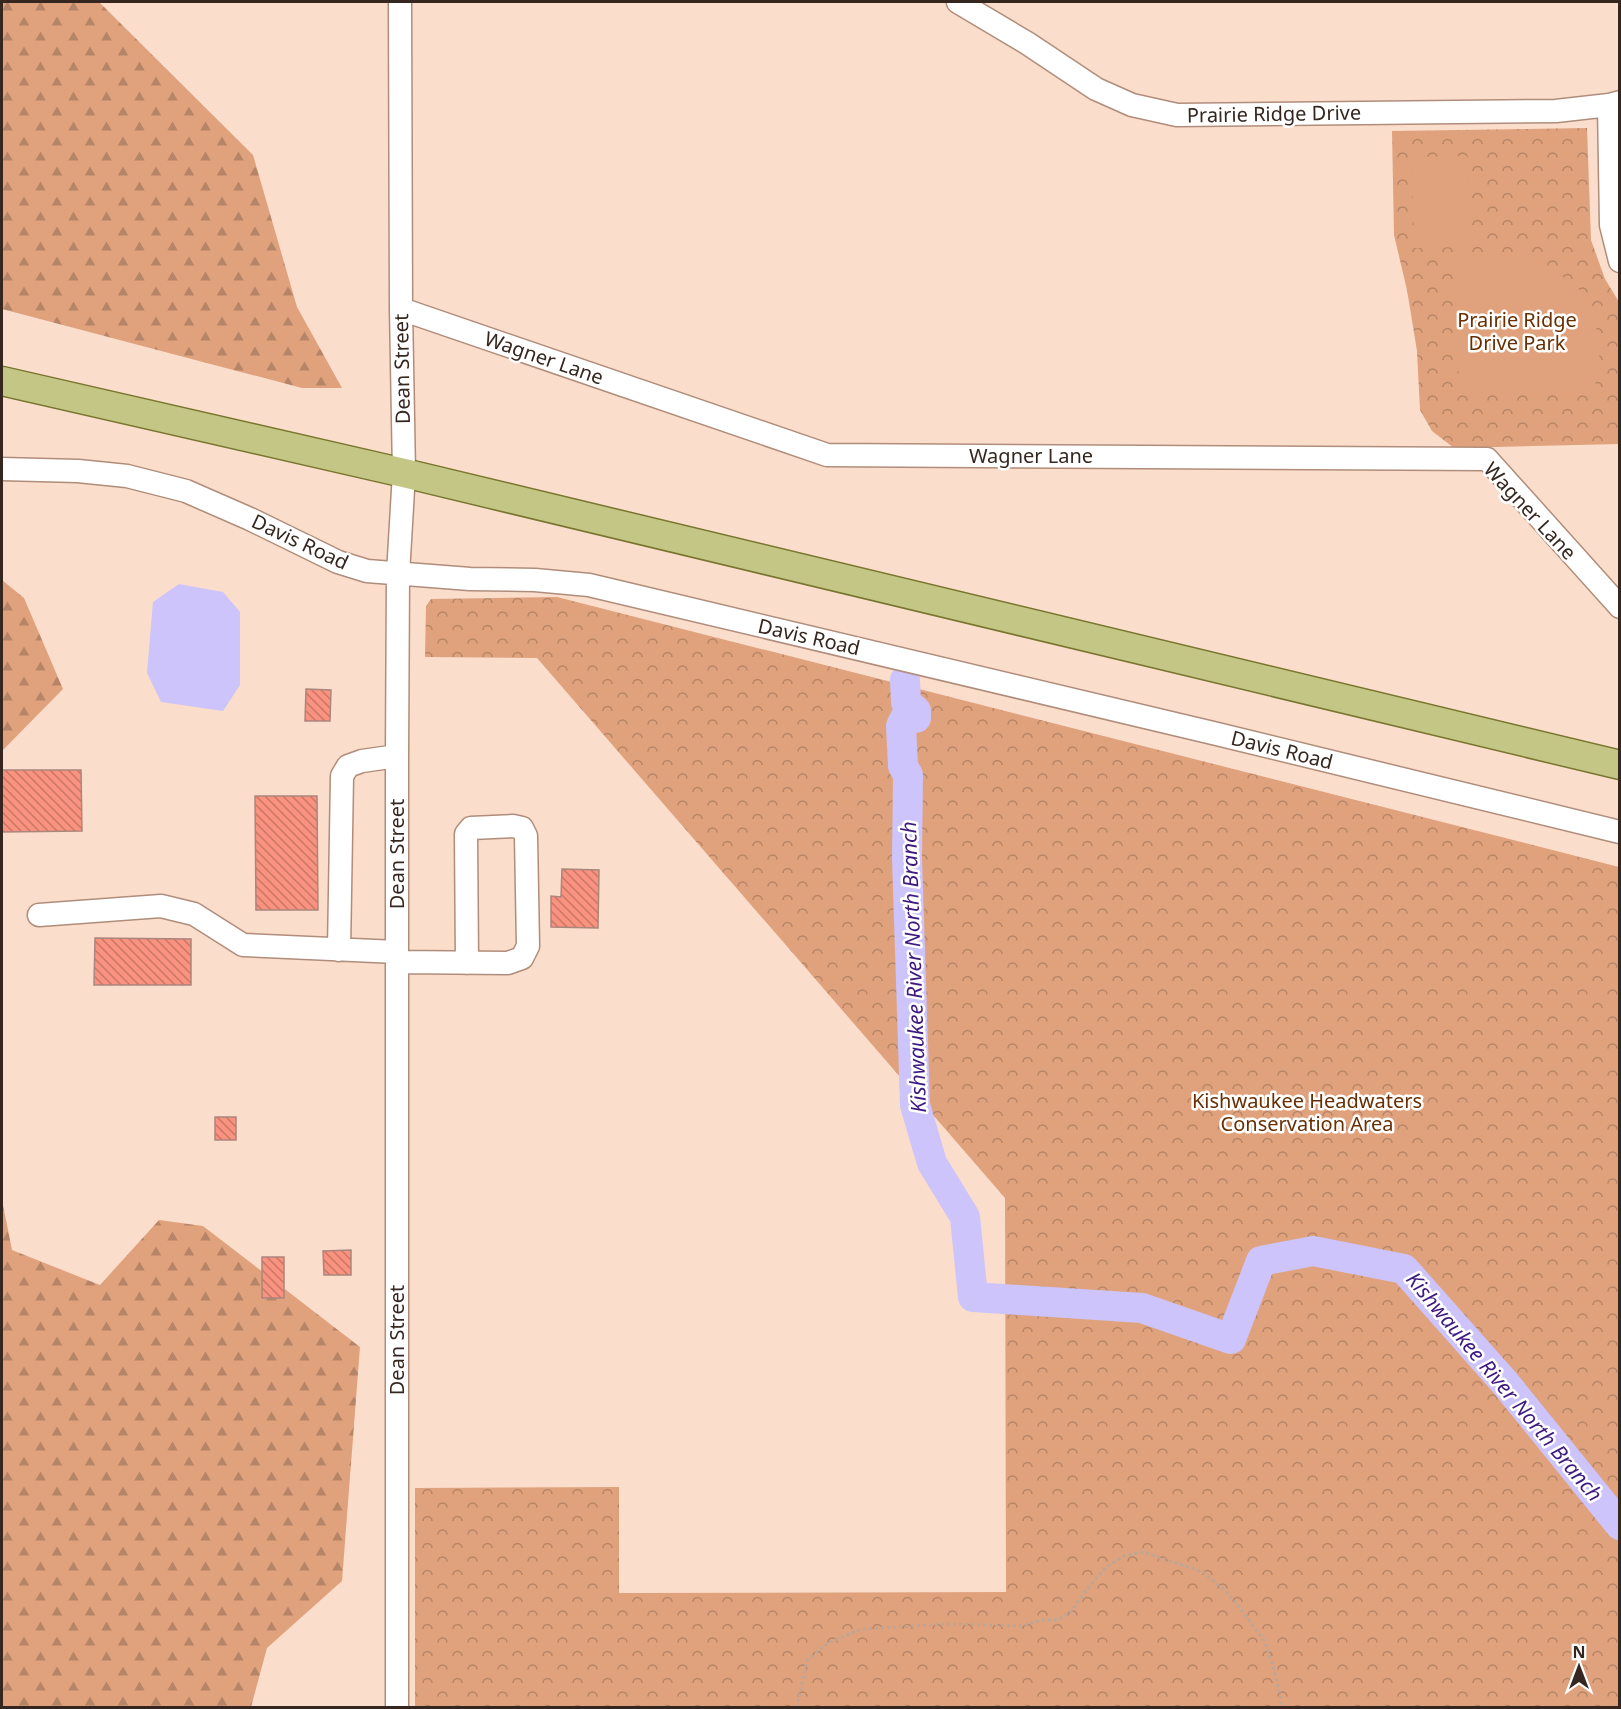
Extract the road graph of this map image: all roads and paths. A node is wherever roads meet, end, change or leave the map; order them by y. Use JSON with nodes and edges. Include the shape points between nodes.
{"nodes":[{"id":1,"x":400,"y":2,"type":"edge"},
{"id":2,"x":958,"y":2,"type":"edge"},
{"id":3,"x":1614,"y":103,"type":"edge"},
{"id":4,"x":1620,"y":261,"type":"edge"},
{"id":5,"x":401,"y":309,"type":"junction"},
{"id":6,"x":2,"y":381,"type":"edge"},
{"id":7,"x":2,"y":469,"type":"edge"},
{"id":8,"x":404,"y":473,"type":"junction"},
{"id":9,"x":398,"y":574,"type":"junction"},
{"id":10,"x":1620,"y":608,"type":"edge"},
{"id":11,"x":397,"y":756,"type":"junction"},
{"id":12,"x":1620,"y":765,"type":"edge"},
{"id":13,"x":1620,"y":832,"type":"edge"},
{"id":14,"x":39,"y":915,"type":"dead end"},
{"id":15,"x":339,"y":950,"type":"junction"},
{"id":16,"x":397,"y":957,"type":"junction"},
{"id":17,"x":467,"y":963,"type":"junction"},
{"id":18,"x":398,"y":1707,"type":"edge"},
{"id":19,"x":796,"y":1707,"type":"edge"},
{"id":20,"x":1281,"y":1707,"type":"edge"}],
"edges":[{"from":1,"to":5,"type":"street","name":"Dean Street"},
{"from":2,"to":3,"type":"street","name":"Prairie Ridge Drive","via":[[1096,89],[1132,105],[1177,115],[1556,111]]},
{"from":3,"to":4,"type":"street","via":[[1611,225]]},
{"from":5,"to":8,"type":"street","name":"Dean Street"},
{"from":5,"to":10,"type":"street","name":"Wagner Lane","via":[[827,455],[1487,459]]},
{"from":6,"to":8,"type":"main road"},
{"from":7,"to":9,"type":"street","name":"Davis Road","via":[[127,476],[186,491],[338,561],[367,571]]},
{"from":8,"to":9,"type":"street","name":"Dean Street"},
{"from":8,"to":12,"type":"main road"},
{"from":9,"to":11,"type":"street","name":"Dean Street"},
{"from":9,"to":13,"type":"street","name":"Davis Road","via":[[589,585]]},
{"from":11,"to":15,"type":"street","via":[[362,760],[348,766],[342,776]]},
{"from":11,"to":16,"type":"street","name":"Dean Street"},
{"from":14,"to":15,"type":"street","via":[[161,906],[194,914],[243,945]]},
{"from":15,"to":16,"type":"street"},
{"from":16,"to":17,"type":"street"},
{"from":16,"to":18,"type":"street","name":"Dean Street"},
{"from":17,"to":17,"type":"street","via":[[508,963],[522,958],[528,946],[526,836],[522,828],[471,828],[466,834]]},
{"from":19,"to":20,"type":"path","via":[[807,1660],[828,1643],[861,1629],[937,1624],[1024,1626],[1057,1620],[1070,1613],[1106,1567],[1124,1556],[1143,1552],[1203,1572],[1225,1591],[1265,1642]]}]}
